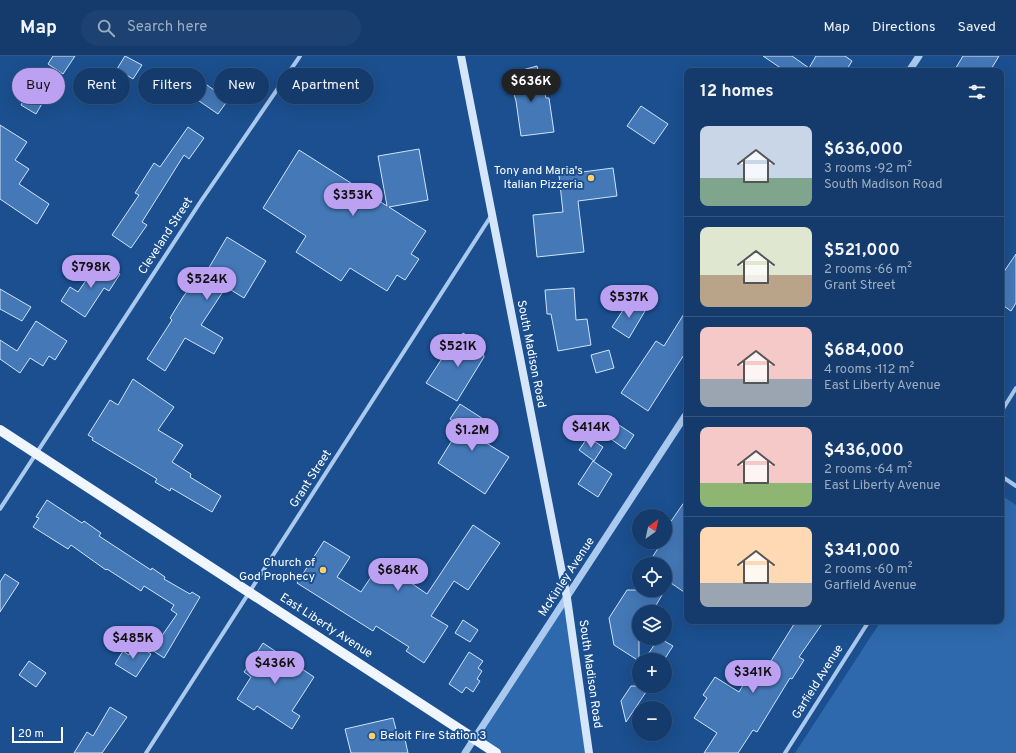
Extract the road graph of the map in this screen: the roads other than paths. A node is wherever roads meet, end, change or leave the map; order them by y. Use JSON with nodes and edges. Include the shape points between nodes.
{"nodes":[{"id":1,"x":300,"y":56,"type":"edge"},
{"id":2,"x":461,"y":56,"type":"edge"},
{"id":3,"x":919,"y":56,"type":"edge"},
{"id":4,"x":911,"y":68,"type":"edge"},
{"id":5,"x":491,"y":216,"type":"junction"},
{"id":6,"x":1016,"y":388,"type":"edge"},
{"id":7,"x":1004,"y":407,"type":"edge"},
{"id":8,"x":684,"y":418,"type":"edge"},
{"id":9,"x":0,"y":430,"type":"edge"},
{"id":10,"x":36,"y":453,"type":"junction"},
{"id":11,"x":1004,"y":478,"type":"edge"},
{"id":12,"x":1016,"y":486,"type":"edge"},
{"id":13,"x":0,"y":509,"type":"edge"},
{"id":14,"x":250,"y":592,"type":"junction"},
{"id":15,"x":567,"y":598,"type":"junction"},
{"id":16,"x":867,"y":624,"type":"edge"},
{"id":17,"x":474,"y":739,"type":"junction"},
{"id":18,"x":146,"y":753,"type":"edge"},
{"id":19,"x":465,"y":753,"type":"edge"},
{"id":20,"x":496,"y":753,"type":"edge"},
{"id":21,"x":589,"y":753,"type":"edge"},
{"id":22,"x":785,"y":753,"type":"edge"}],
"edges":[{"from":1,"to":10,"type":"street","name":"Cleveland Street","via":[[197,207]]},
{"from":2,"to":5,"type":"main road","name":"South Madison Road"},
{"from":3,"to":4,"type":"street"},
{"from":5,"to":14,"type":"street","name":"Grant Street"},
{"from":5,"to":15,"type":"main road","name":"South Madison Road"},
{"from":6,"to":7,"type":"street"},
{"from":8,"to":15,"type":"street","name":"McKinley Avenue"},
{"from":9,"to":10,"type":"main road","name":"East Liberty Avenue"},
{"from":10,"to":13,"type":"street","name":"Cleveland Street"},
{"from":10,"to":14,"type":"main road","name":"East Liberty Avenue"},
{"from":11,"to":12,"type":"street"},
{"from":14,"to":17,"type":"main road","name":"East Liberty Avenue"},
{"from":14,"to":18,"type":"street","name":"Grant Street"},
{"from":15,"to":17,"type":"street","name":"McKinley Avenue"},
{"from":15,"to":21,"type":"main road","name":"South Madison Road"},
{"from":16,"to":22,"type":"street","name":"Garfield Avenue"},
{"from":17,"to":19,"type":"street","name":"McKinley Avenue"},
{"from":17,"to":20,"type":"main road","name":"East Liberty Avenue"}]}
